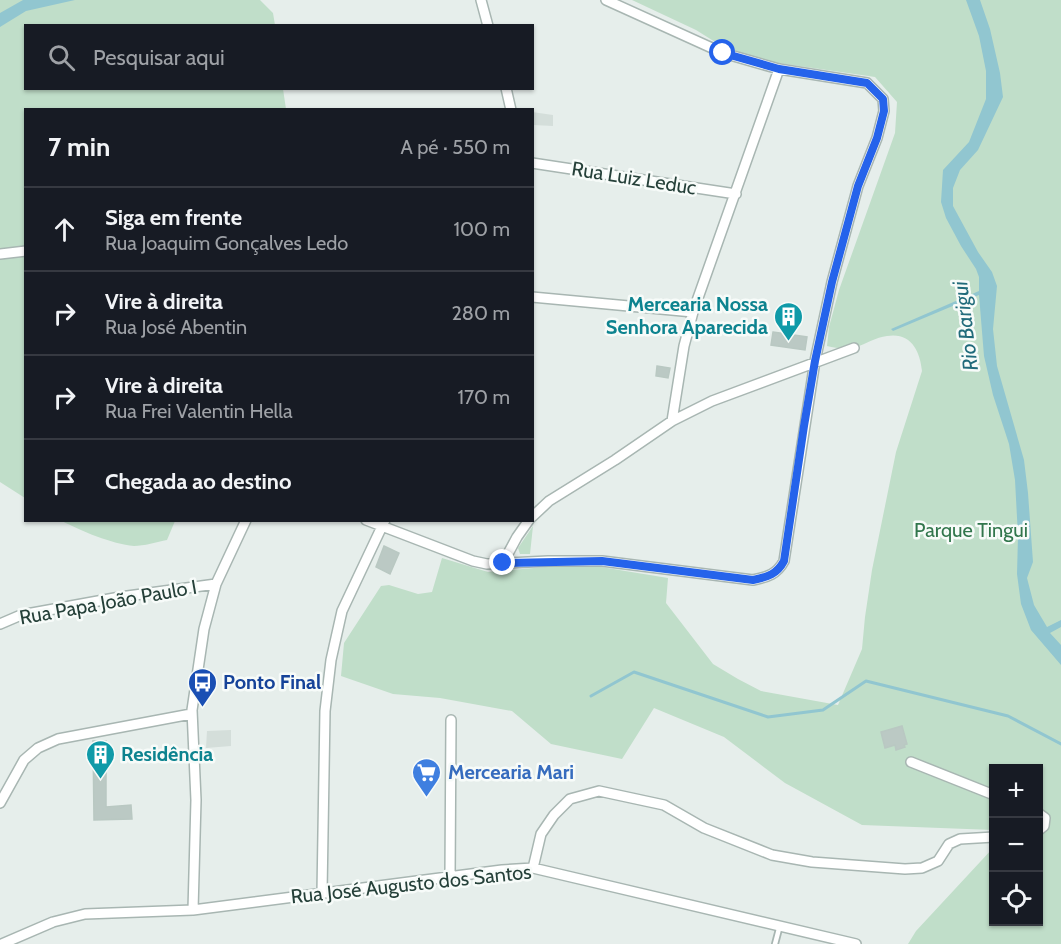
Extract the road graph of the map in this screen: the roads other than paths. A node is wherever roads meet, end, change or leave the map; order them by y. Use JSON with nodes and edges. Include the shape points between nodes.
{"nodes":[{"id":1,"x":481,"y":0,"type":"edge"},
{"id":2,"x":606,"y":0,"type":"edge"},
{"id":3,"x":487,"y":24,"type":"edge"},
{"id":4,"x":779,"y":69,"type":"junction"},
{"id":5,"x":506,"y":90,"type":"edge"},
{"id":6,"x":511,"y":108,"type":"edge"},
{"id":7,"x":534,"y":163,"type":"edge"},
{"id":8,"x":736,"y":194,"type":"junction"},
{"id":9,"x":24,"y":251,"type":"edge"},
{"id":10,"x":0,"y":254,"type":"edge"},
{"id":11,"x":534,"y":297,"type":"edge"},
{"id":12,"x":693,"y":312,"type":"junction"},
{"id":13,"x":854,"y":348,"type":"dead end"},
{"id":14,"x":815,"y":361,"type":"junction"},
{"id":15,"x":672,"y":421,"type":"junction"},
{"id":16,"x":534,"y":515,"type":"edge"},
{"id":17,"x":245,"y":522,"type":"edge"},
{"id":18,"x":528,"y":522,"type":"edge"},
{"id":19,"x":383,"y":524,"type":"edge"},
{"id":20,"x":503,"y":563,"type":"junction"},
{"id":21,"x":216,"y":584,"type":"junction"},
{"id":22,"x":0,"y":624,"type":"edge"},
{"id":23,"x":191,"y":714,"type":"junction"},
{"id":24,"x":451,"y":720,"type":"dead end"},
{"id":25,"x":911,"y":762,"type":"dead end"},
{"id":26,"x":989,"y":793,"type":"edge"},
{"id":27,"x":0,"y":803,"type":"edge"},
{"id":28,"x":989,"y":837,"type":"edge"},
{"id":29,"x":533,"y":868,"type":"junction"},
{"id":30,"x":450,"y":877,"type":"junction"},
{"id":31,"x":322,"y":893,"type":"junction"},
{"id":32,"x":193,"y":910,"type":"junction"},
{"id":33,"x":780,"y":925,"type":"junction"},
{"id":34,"x":856,"y":943,"type":"edge"},
{"id":35,"x":2,"y":944,"type":"edge"},
{"id":36,"x":776,"y":944,"type":"edge"}],
"edges":[{"from":1,"to":3,"type":"street"},
{"from":2,"to":4,"type":"street","via":[[723,53]]},
{"from":4,"to":8,"type":"street"},
{"from":4,"to":14,"type":"street","via":[[867,83],[883,99],[877,138],[855,197]]},
{"from":5,"to":6,"type":"street"},
{"from":7,"to":8,"type":"street","name":"Rua Luiz Leduc"},
{"from":8,"to":12,"type":"street"},
{"from":9,"to":10,"type":"street"},
{"from":11,"to":12,"type":"street"},
{"from":12,"to":15,"type":"street"},
{"from":13,"to":14,"type":"street"},
{"from":14,"to":15,"type":"street"},
{"from":14,"to":20,"type":"street","via":[[784,561],[769,577],[753,580],[602,561]]},
{"from":15,"to":16,"type":"street","via":[[549,501]]},
{"from":17,"to":21,"type":"street"},
{"from":18,"to":20,"type":"street"},
{"from":19,"to":20,"type":"street","via":[[473,561]]},
{"from":19,"to":31,"type":"street","via":[[342,611],[331,660],[325,711]]},
{"from":21,"to":22,"type":"street","name":"Rua Papa João Paulo I","via":[[21,615]]},
{"from":21,"to":23,"type":"street","via":[[204,629]]},
{"from":23,"to":27,"type":"street","via":[[58,739],[38,748],[24,760]]},
{"from":23,"to":32,"type":"street","via":[[196,800]]},
{"from":24,"to":30,"type":"street"},
{"from":25,"to":26,"type":"street"},
{"from":28,"to":29,"type":"street","via":[[960,839],[949,844],[938,861],[922,868],[812,862],[772,855],[704,828],[664,805],[598,791],[570,799],[554,815],[541,834]]},
{"from":29,"to":30,"type":"street","name":"Rua José Augusto dos Santos"},
{"from":29,"to":33,"type":"street","name":"Rua José Augusto dos Santos"},
{"from":30,"to":31,"type":"street","name":"Rua José Augusto dos Santos"},
{"from":31,"to":32,"type":"street","name":"Rua José Augusto dos Santos"},
{"from":32,"to":35,"type":"street","name":"Rua José Augusto dos Santos","via":[[85,914],[53,922]]},
{"from":33,"to":34,"type":"street","name":"Rua José Augusto dos Santos"},
{"from":33,"to":36,"type":"lane"}]}
